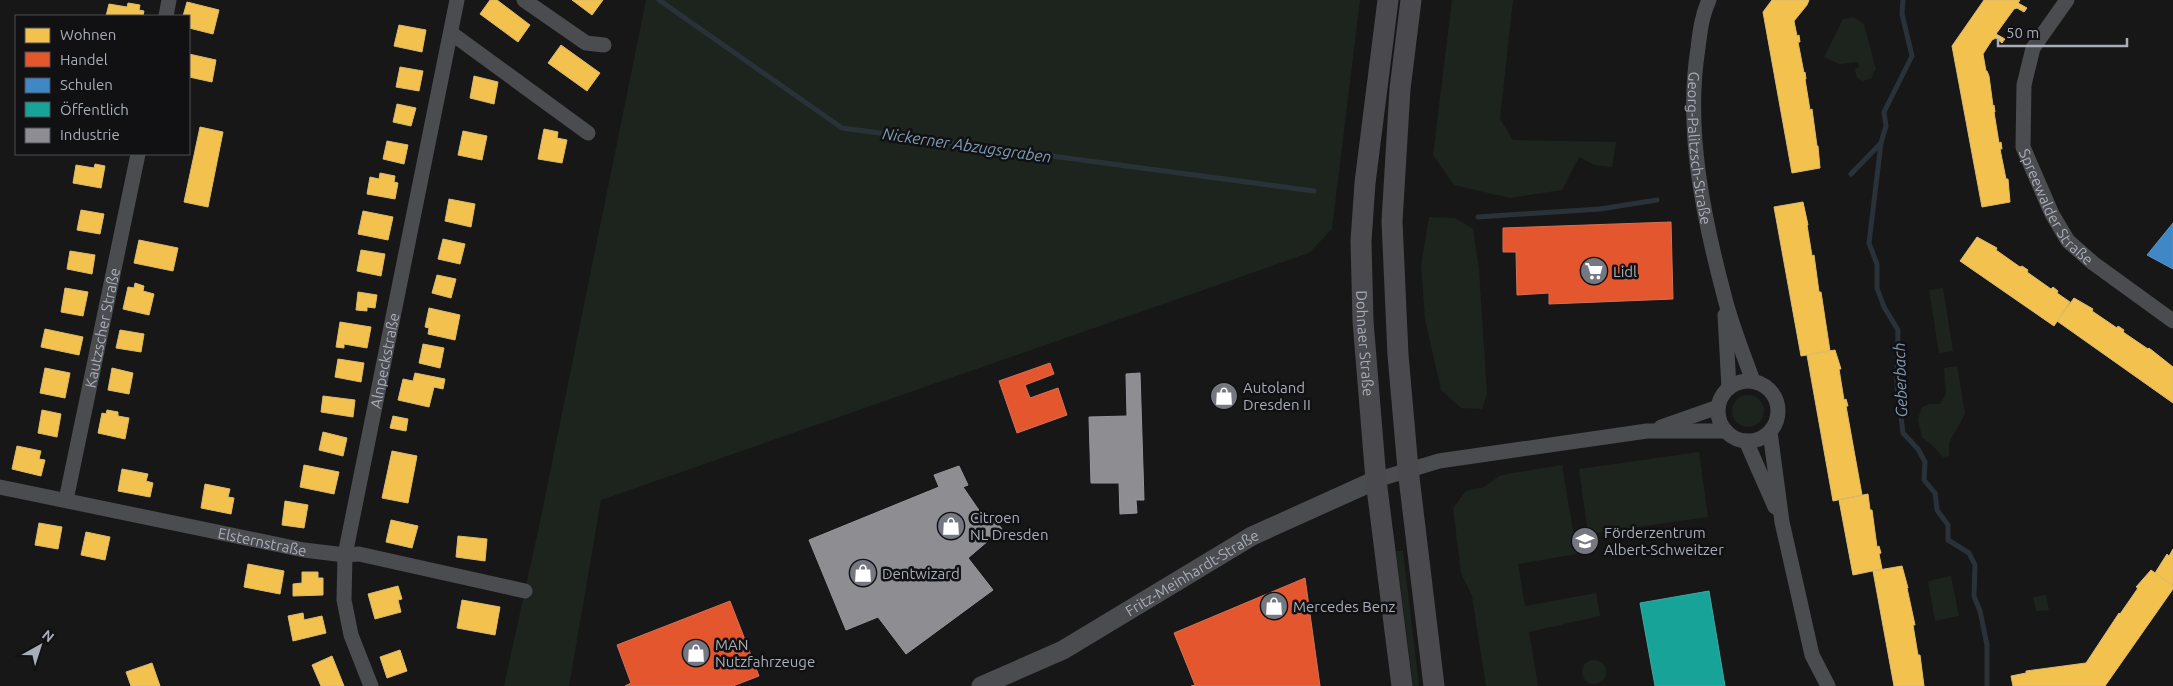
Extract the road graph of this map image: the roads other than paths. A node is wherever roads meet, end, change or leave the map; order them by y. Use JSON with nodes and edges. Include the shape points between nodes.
{"nodes":[{"id":1,"x":169,"y":0,"type":"edge"},
{"id":2,"x":457,"y":0,"type":"edge"},
{"id":3,"x":524,"y":0,"type":"edge"},
{"id":4,"x":1388,"y":0,"type":"edge"},
{"id":5,"x":1411,"y":0,"type":"edge"},
{"id":6,"x":1709,"y":0,"type":"edge"},
{"id":7,"x":2067,"y":0,"type":"edge"},
{"id":8,"x":166,"y":15,"type":"edge"},
{"id":9,"x":451,"y":33,"type":"junction"},
{"id":10,"x":604,"y":45,"type":"dead end"},
{"id":11,"x":588,"y":133,"type":"dead end"},
{"id":12,"x":138,"y":155,"type":"edge"},
{"id":13,"x":1724,"y":296,"type":"junction"},
{"id":14,"x":2173,"y":320,"type":"edge"},
{"id":15,"x":1753,"y":381,"type":"junction"},
{"id":16,"x":1729,"y":388,"type":"junction"},
{"id":17,"x":1718,"y":407,"type":"junction"},
{"id":18,"x":1647,"y":431,"type":"junction"},
{"id":19,"x":1726,"y":431,"type":"junction"},
{"id":20,"x":1770,"y":432,"type":"junction"},
{"id":21,"x":1746,"y":441,"type":"junction"},
{"id":22,"x":1408,"y":469,"type":"junction"},
{"id":23,"x":1376,"y":480,"type":"junction"},
{"id":24,"x":0,"y":487,"type":"edge"},
{"id":25,"x":66,"y":500,"type":"junction"},
{"id":26,"x":1782,"y":522,"type":"junction"},
{"id":27,"x":345,"y":554,"type":"junction"},
{"id":28,"x":525,"y":590,"type":"dead end"},
{"id":29,"x":371,"y":686,"type":"edge"},
{"id":30,"x":981,"y":686,"type":"edge"},
{"id":31,"x":1402,"y":686,"type":"edge"},
{"id":32,"x":1434,"y":686,"type":"edge"},
{"id":33,"x":1828,"y":686,"type":"edge"}],
"edges":[{"from":1,"to":8,"type":"street"},
{"from":2,"to":9,"type":"street","name":"Alnpeckstraße"},
{"from":3,"to":10,"type":"street","via":[[586,43]]},
{"from":4,"to":23,"type":"main road","name":"Dohnaer Straße","via":[[1361,241],[1363,321]]},
{"from":5,"to":22,"type":"main road","name":"Dohnaer Straße","via":[[1400,89],[1392,221],[1398,355]]},
{"from":6,"to":13,"type":"street","name":"Georg-Palitzsch-Straße","via":[[1703,13],[1694,73],[1693,115],[1702,196]]},
{"from":7,"to":14,"type":"street","name":"Spreewalder Straße","via":[[2033,48],[2024,86],[2023,147],[2052,214],[2068,241],[2092,263]]},
{"from":9,"to":11,"type":"street"},
{"from":9,"to":27,"type":"street","name":"Alnpeckstraße"},
{"from":12,"to":25,"type":"street","name":"Kautzscher Straße"},
{"from":13,"to":15,"type":"street","name":"Georg-Palitzsch-Straße"},
{"from":13,"to":16,"type":"street","name":"Georg-Palitzsch-Straße"},
{"from":15,"to":16,"type":"street","via":[[1739,382]]},
{"from":15,"to":20,"type":"street","via":[[1768,388],[1777,402],[1776,422]]},
{"from":16,"to":17,"type":"street"},
{"from":17,"to":18,"type":"street"},
{"from":17,"to":19,"type":"street"},
{"from":18,"to":19,"type":"street"},
{"from":18,"to":22,"type":"street","via":[[1450,459]]},
{"from":19,"to":21,"type":"street","via":[[1734,438]]},
{"from":20,"to":21,"type":"street","via":[[1754,441]]},
{"from":20,"to":26,"type":"street"},
{"from":21,"to":26,"type":"street"},
{"from":22,"to":23,"type":"street","name":"Fritz-Meinhardt-Straße"},
{"from":22,"to":32,"type":"main road","name":"Dohnaer Straße"},
{"from":23,"to":30,"type":"street","name":"Fritz-Meinhardt-Straße","via":[[1252,536],[1063,650]]},
{"from":23,"to":31,"type":"main road","name":"Dohnaer Straße"},
{"from":24,"to":25,"type":"street","name":"Elsternstraße"},
{"from":25,"to":27,"type":"street","name":"Elsternstraße","via":[[304,550]]},
{"from":26,"to":33,"type":"street","via":[[1812,655]]},
{"from":27,"to":28,"type":"street","name":"Elsternstraße","via":[[359,554]]},
{"from":27,"to":29,"type":"street","name":"Alnpeckstraße","via":[[344,600],[351,635]]}]}
